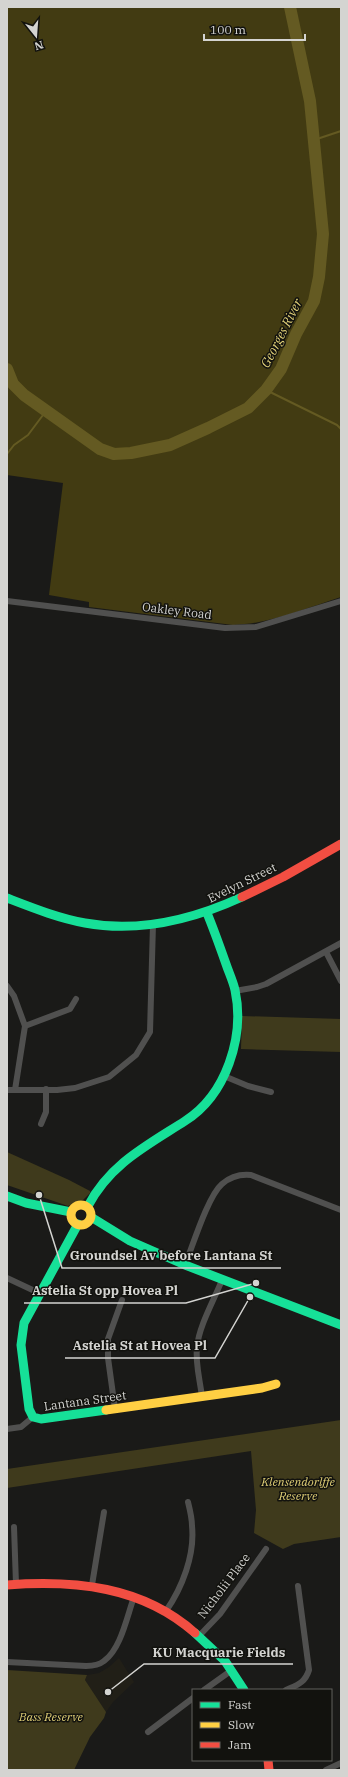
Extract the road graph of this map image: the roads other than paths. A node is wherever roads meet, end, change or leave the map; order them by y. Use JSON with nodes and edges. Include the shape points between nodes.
{"nodes":[{"id":1,"x":7,"y":600,"type":"edge"},
{"id":2,"x":341,"y":601,"type":"edge"},
{"id":3,"x":341,"y":844,"type":"edge"},
{"id":4,"x":7,"y":898,"type":"edge"},
{"id":5,"x":207,"y":913,"type":"junction"},
{"id":6,"x":153,"y":924,"type":"junction"},
{"id":7,"x":341,"y":943,"type":"edge"},
{"id":8,"x":326,"y":952,"type":"junction"},
{"id":9,"x":341,"y":981,"type":"edge"},
{"id":10,"x":7,"y":986,"type":"edge"},
{"id":11,"x":235,"y":991,"type":"junction"},
{"id":12,"x":76,"y":999,"type":"dead end"},
{"id":13,"x":25,"y":1026,"type":"junction"},
{"id":14,"x":224,"y":1076,"type":"junction"},
{"id":15,"x":46,"y":1089,"type":"junction"},
{"id":16,"x":7,"y":1090,"type":"edge"},
{"id":17,"x":15,"y":1090,"type":"junction"},
{"id":18,"x":271,"y":1092,"type":"dead end"},
{"id":19,"x":41,"y":1124,"type":"dead end"},
{"id":20,"x":7,"y":1196,"type":"edge"},
{"id":21,"x":88,"y":1206,"type":"junction"},
{"id":22,"x":341,"y":1210,"type":"edge"},
{"id":23,"x":71,"y":1212,"type":"junction"},
{"id":24,"x":91,"y":1217,"type":"junction"},
{"id":25,"x":78,"y":1224,"type":"junction"},
{"id":26,"x":185,"y":1265,"type":"junction"},
{"id":27,"x":7,"y":1278,"type":"edge"},
{"id":28,"x":222,"y":1280,"type":"junction"},
{"id":29,"x":39,"y":1293,"type":"junction"},
{"id":30,"x":122,"y":1300,"type":"dead end"},
{"id":31,"x":341,"y":1325,"type":"edge"},
{"id":32,"x":276,"y":1384,"type":"dead end"},
{"id":33,"x":202,"y":1397,"type":"junction"},
{"id":34,"x":115,"y":1409,"type":"junction"},
{"id":35,"x":34,"y":1417,"type":"junction"},
{"id":36,"x":7,"y":1429,"type":"edge"},
{"id":37,"x":188,"y":1502,"type":"dead end"},
{"id":38,"x":104,"y":1512,"type":"dead end"},
{"id":39,"x":14,"y":1527,"type":"dead end"},
{"id":40,"x":266,"y":1549,"type":"dead end"},
{"id":41,"x":12,"y":1584,"type":"edge"},
{"id":42,"x":92,"y":1585,"type":"junction"},
{"id":43,"x":298,"y":1586,"type":"dead end"},
{"id":44,"x":134,"y":1597,"type":"junction"},
{"id":45,"x":166,"y":1611,"type":"junction"},
{"id":46,"x":199,"y":1636,"type":"junction"},
{"id":47,"x":7,"y":1662,"type":"edge"},
{"id":48,"x":232,"y":1670,"type":"junction"},
{"id":49,"x":205,"y":1689,"type":"edge"},
{"id":50,"x":243,"y":1689,"type":"edge"},
{"id":51,"x":288,"y":1689,"type":"edge"},
{"id":52,"x":192,"y":1699,"type":"edge"},
{"id":53,"x":148,"y":1732,"type":"dead end"},
{"id":54,"x":341,"y":1763,"type":"edge"},
{"id":55,"x":326,"y":1770,"type":"edge"}],
"edges":[{"from":1,"to":2,"type":"street","name":"Oakley Road","via":[[225,628],[269,624]]},
{"from":3,"to":5,"type":"street","name":"Evelyn Street","via":[[248,896]]},
{"from":4,"to":6,"type":"street","name":"Evelyn Street","via":[[57,916],[97,924]]},
{"from":5,"to":6,"type":"street","name":"Evelyn Street"},
{"from":5,"to":11,"type":"street"},
{"from":6,"to":15,"type":"street","via":[[150,1032],[141,1048],[109,1077],[75,1088]]},
{"from":7,"to":8,"type":"street"},
{"from":8,"to":9,"type":"street"},
{"from":8,"to":11,"type":"street","via":[[257,988]]},
{"from":10,"to":13,"type":"street","via":[[14,996]]},
{"from":11,"to":14,"type":"street","via":[[235,1041]]},
{"from":12,"to":13,"type":"street","via":[[70,1009]]},
{"from":13,"to":17,"type":"street"},
{"from":14,"to":18,"type":"street"},
{"from":14,"to":21,"type":"street","via":[[195,1114],[113,1169],[101,1182]]},
{"from":15,"to":17,"type":"street"},
{"from":15,"to":19,"type":"street","via":[[46,1112]]},
{"from":16,"to":17,"type":"street"},
{"from":20,"to":23,"type":"street","via":[[26,1203]]},
{"from":21,"to":23,"type":"street","via":[[78,1205]]},
{"from":21,"to":24,"type":"street"},
{"from":22,"to":26,"type":"street","via":[[251,1175],[234,1177],[223,1183],[214,1194]]},
{"from":23,"to":25,"type":"street","via":[[72,1220]]},
{"from":24,"to":25,"type":"street","via":[[86,1224]]},
{"from":24,"to":26,"type":"street","via":[[130,1241]]},
{"from":25,"to":29,"type":"street","name":"Lantana Street"},
{"from":26,"to":28,"type":"street"},
{"from":27,"to":29,"type":"street"},
{"from":28,"to":31,"type":"street"},
{"from":28,"to":33,"type":"street","via":[[197,1345]]},
{"from":29,"to":35,"type":"street","name":"Lantana Street","via":[[24,1323],[21,1345],[29,1409]]},
{"from":30,"to":34,"type":"street","via":[[108,1339]]},
{"from":32,"to":33,"type":"street","name":"Lantana Street"},
{"from":33,"to":34,"type":"street","name":"Lantana Street"},
{"from":34,"to":35,"type":"street","name":"Lantana Street","via":[[41,1419]]},
{"from":35,"to":36,"type":"street","via":[[21,1427]]},
{"from":37,"to":45,"type":"street","via":[[193,1527],[187,1569],[176,1596]]},
{"from":38,"to":42,"type":"street"},
{"from":39,"to":41,"type":"street"},
{"from":40,"to":46,"type":"street","name":"Nicholii Place","via":[[220,1614]]},
{"from":41,"to":42,"type":"street"},
{"from":42,"to":44,"type":"street"},
{"from":43,"to":51,"type":"street","via":[[308,1670],[307,1677],[302,1683]]},
{"from":44,"to":45,"type":"street"},
{"from":44,"to":47,"type":"street","via":[[116,1648],[103,1662],[86,1666]]},
{"from":45,"to":46,"type":"street"},
{"from":46,"to":48,"type":"street"},
{"from":48,"to":49,"type":"street"},
{"from":48,"to":50,"type":"street"},
{"from":52,"to":53,"type":"street"},
{"from":54,"to":55,"type":"street"}]}
